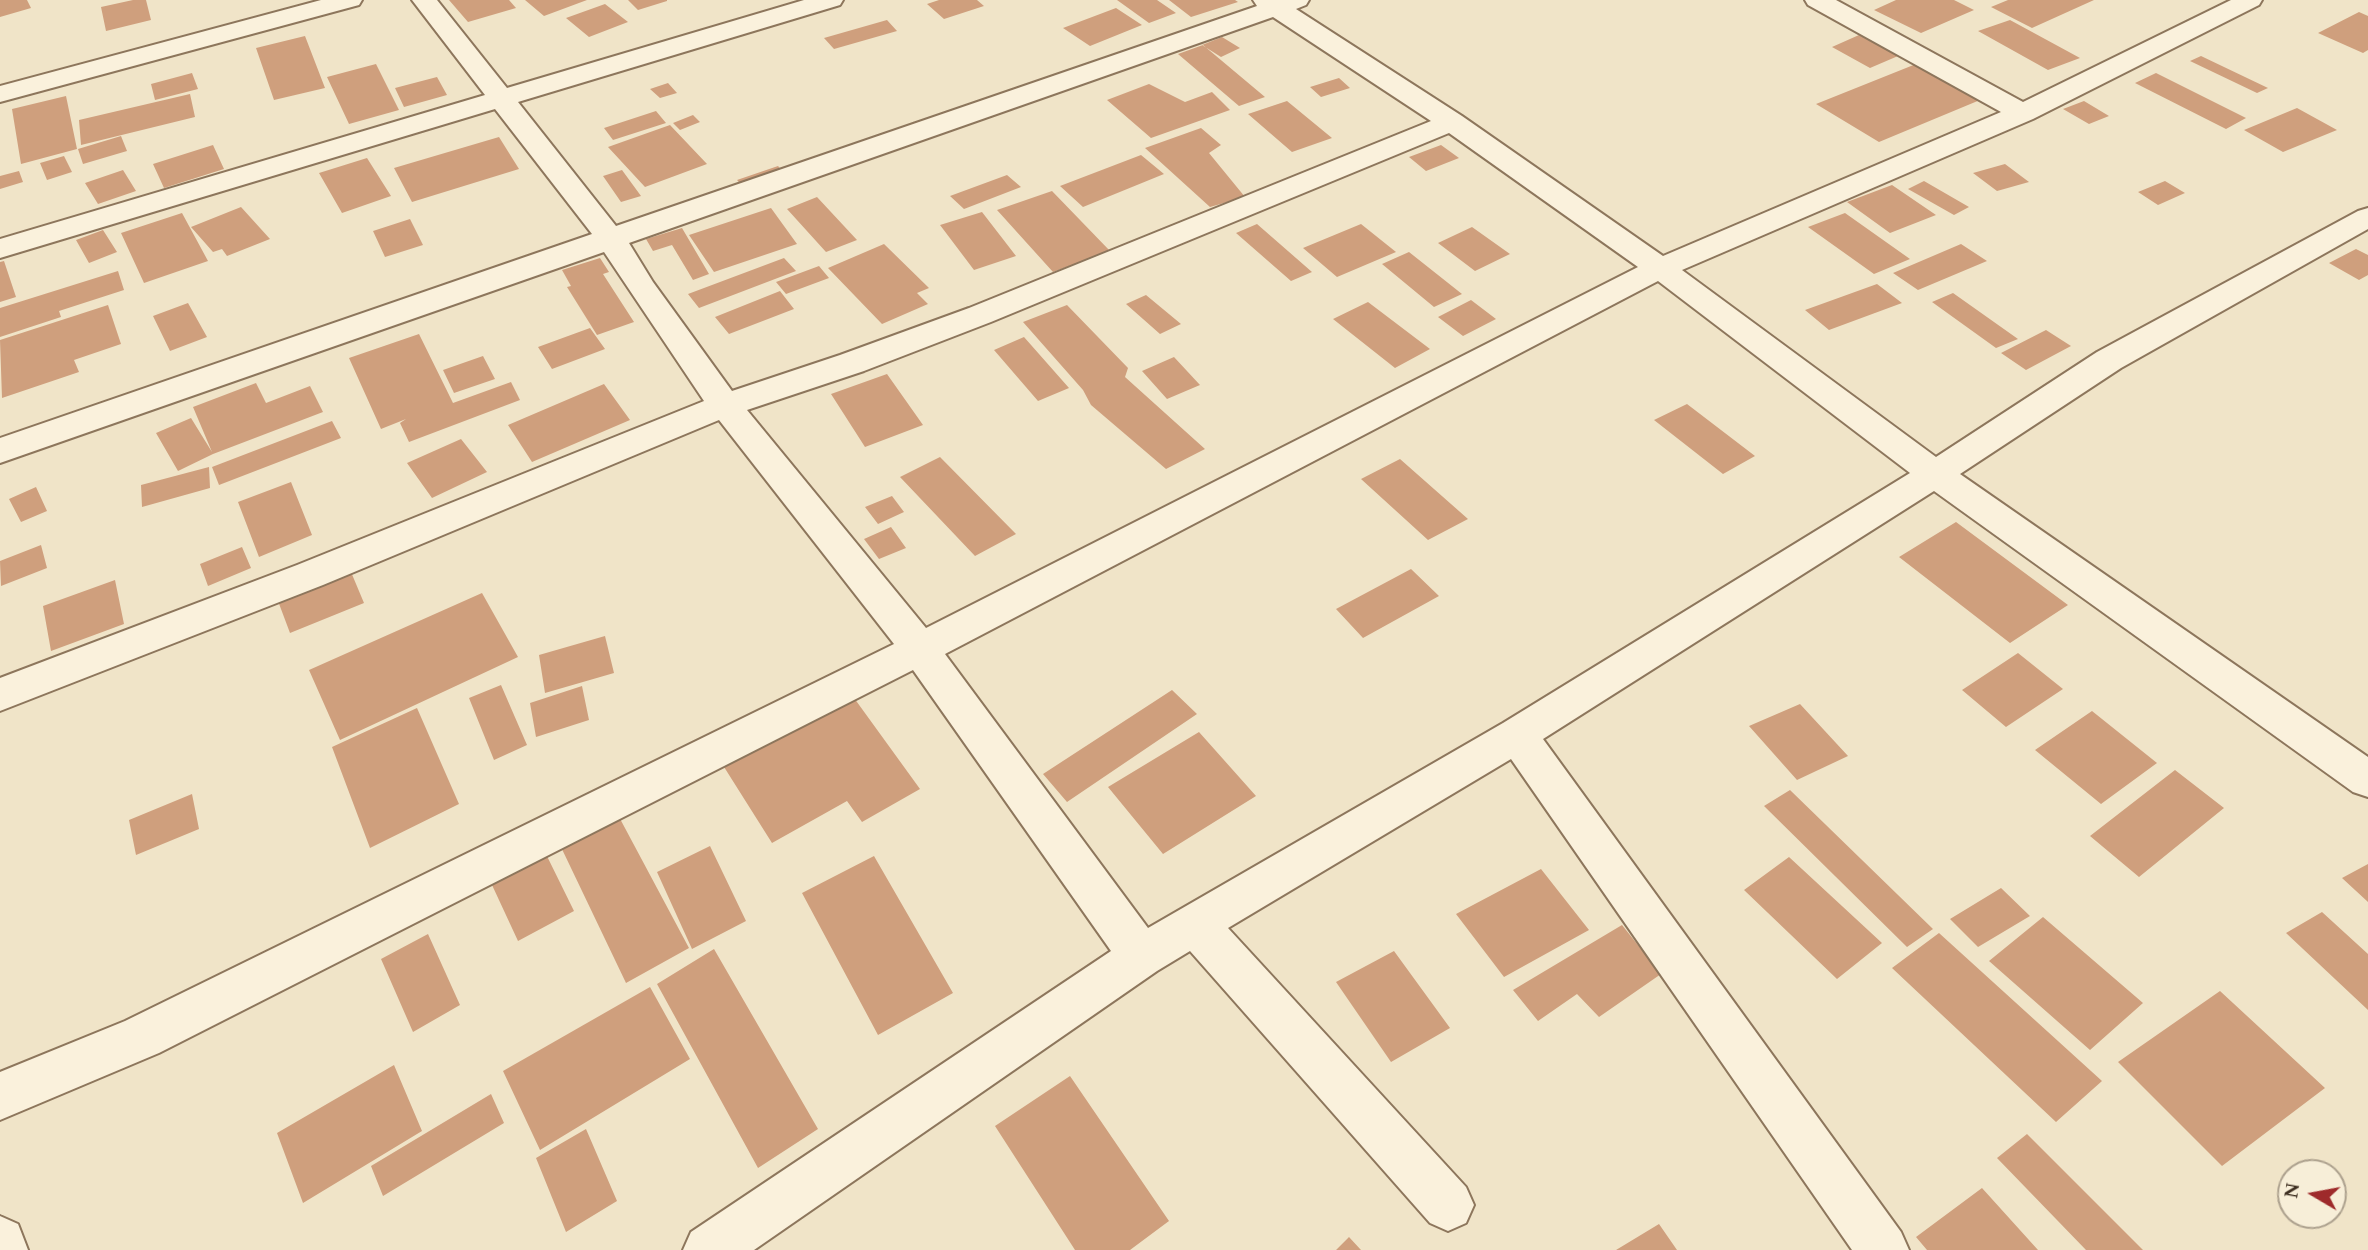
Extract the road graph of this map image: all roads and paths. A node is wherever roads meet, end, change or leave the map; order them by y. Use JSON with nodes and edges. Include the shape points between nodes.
{"nodes":[{"id":1,"x":350,"y":0,"type":"edge"},
{"id":2,"x":424,"y":0,"type":"edge"},
{"id":3,"x":831,"y":0,"type":"edge"},
{"id":4,"x":1818,"y":0,"type":"edge"},
{"id":5,"x":2250,"y":0,"type":"edge"},
{"id":6,"x":1279,"y":2,"type":"edge"},
{"id":7,"x":0,"y":94,"type":"edge"},
{"id":8,"x":500,"y":100,"type":"junction"},
{"id":9,"x":2023,"y":113,"type":"junction"},
{"id":10,"x":1452,"y":122,"type":"junction"},
{"id":11,"x":2368,"y":217,"type":"edge"},
{"id":12,"x":611,"y":239,"type":"junction"},
{"id":13,"x":0,"y":249,"type":"edge"},
{"id":14,"x":1660,"y":268,"type":"junction"},
{"id":15,"x":725,"y":405,"type":"junction"},
{"id":16,"x":0,"y":451,"type":"edge"},
{"id":17,"x":1935,"y":474,"type":"junction"},
{"id":18,"x":920,"y":649,"type":"junction"},
{"id":19,"x":0,"y":695,"type":"edge"},
{"id":20,"x":1517,"y":735,"type":"junction"},
{"id":21,"x":2368,"y":780,"type":"edge"},
{"id":22,"x":1194,"y":923,"type":"junction"},
{"id":23,"x":1141,"y":956,"type":"junction"},
{"id":24,"x":0,"y":1096,"type":"edge"},
{"id":25,"x":1448,"y":1205,"type":"dead end"},
{"id":26,"x":0,"y":1242,"type":"edge"},
{"id":27,"x":713,"y":1249,"type":"edge"},
{"id":28,"x":2,"y":1250,"type":"edge"},
{"id":29,"x":1883,"y":1250,"type":"edge"}],
"edges":[{"from":1,"to":7,"type":"street"},
{"from":2,"to":8,"type":"street"},
{"from":3,"to":8,"type":"street"},
{"from":4,"to":9,"type":"street"},
{"from":5,"to":9,"type":"street"},
{"from":6,"to":10,"type":"street"},
{"from":6,"to":12,"type":"street"},
{"from":8,"to":12,"type":"street"},
{"from":8,"to":13,"type":"street"},
{"from":9,"to":14,"type":"street"},
{"from":10,"to":14,"type":"street"},
{"from":10,"to":15,"type":"street","via":[[980,314]]},
{"from":11,"to":17,"type":"street","via":[[2109,360]]},
{"from":12,"to":15,"type":"street"},
{"from":12,"to":16,"type":"street"},
{"from":14,"to":17,"type":"street"},
{"from":14,"to":18,"type":"street"},
{"from":15,"to":18,"type":"street"},
{"from":15,"to":19,"type":"street","via":[[310,575]]},
{"from":17,"to":20,"type":"street"},
{"from":17,"to":21,"type":"street"},
{"from":18,"to":23,"type":"street"},
{"from":18,"to":24,"type":"street","via":[[142,1037]]},
{"from":20,"to":22,"type":"street"},
{"from":20,"to":29,"type":"street"},
{"from":22,"to":23,"type":"street"},
{"from":22,"to":25,"type":"street"},
{"from":23,"to":27,"type":"street"},
{"from":26,"to":28,"type":"street"}]}
